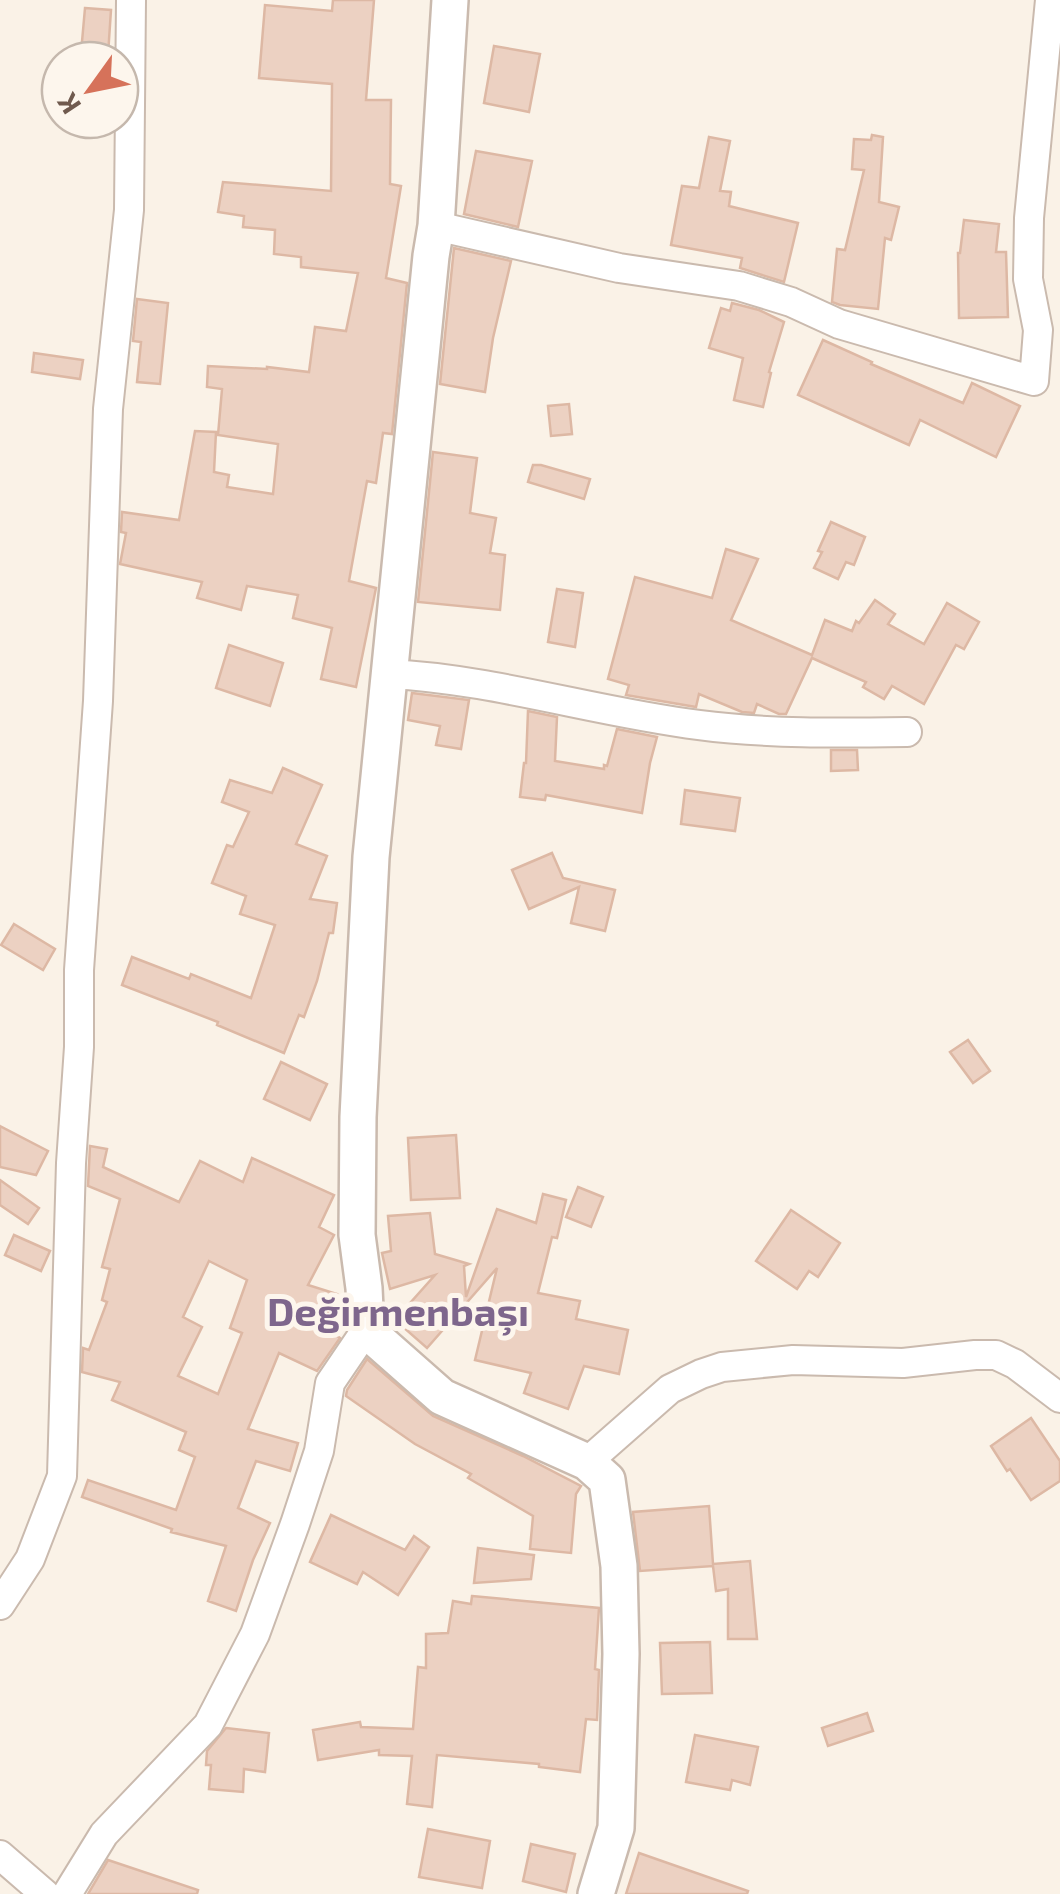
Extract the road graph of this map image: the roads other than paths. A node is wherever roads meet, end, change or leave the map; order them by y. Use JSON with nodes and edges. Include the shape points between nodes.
{"nodes":[{"id":1,"x":132,"y":0,"type":"edge"},
{"id":2,"x":450,"y":0,"type":"edge"},
{"id":3,"x":1050,"y":0,"type":"edge"},
{"id":4,"x":436,"y":226,"type":"junction"},
{"id":5,"x":389,"y":674,"type":"junction"},
{"id":6,"x":907,"y":732,"type":"dead end"},
{"id":7,"x":366,"y":1330,"type":"junction"},
{"id":8,"x":1060,"y":1398,"type":"edge"},
{"id":9,"x":587,"y":1462,"type":"junction"},
{"id":10,"x":0,"y":1605,"type":"edge"},
{"id":11,"x":0,"y":1855,"type":"edge"},
{"id":12,"x":45,"y":1894,"type":"edge"},
{"id":13,"x":67,"y":1894,"type":"edge"},
{"id":14,"x":596,"y":1894,"type":"edge"}],
"edges":[{"from":1,"to":10,"type":"street","via":[[129,210],[108,409],[98,700],[79,970],[62,1476],[30,1559]]},
{"from":2,"to":4,"type":"street"},
{"from":3,"to":4,"type":"street","via":[[1029,218],[1028,279],[1038,330],[1034,381],[839,324],[738,286],[619,268]]},
{"from":4,"to":5,"type":"street"},
{"from":5,"to":6,"type":"street","via":[[434,676],[699,725]]},
{"from":5,"to":7,"type":"street","via":[[371,857],[358,1117],[357,1235]]},
{"from":7,"to":9,"type":"street","via":[[442,1398]]},
{"from":7,"to":13,"type":"street","via":[[330,1383],[319,1451],[288,1542],[255,1634],[208,1724],[104,1834]]},
{"from":8,"to":9,"type":"street","via":[[996,1355],[722,1367],[670,1389]]},
{"from":9,"to":14,"type":"street","via":[[607,1480],[621,1654],[616,1828]]},
{"from":11,"to":12,"type":"street"}]}
